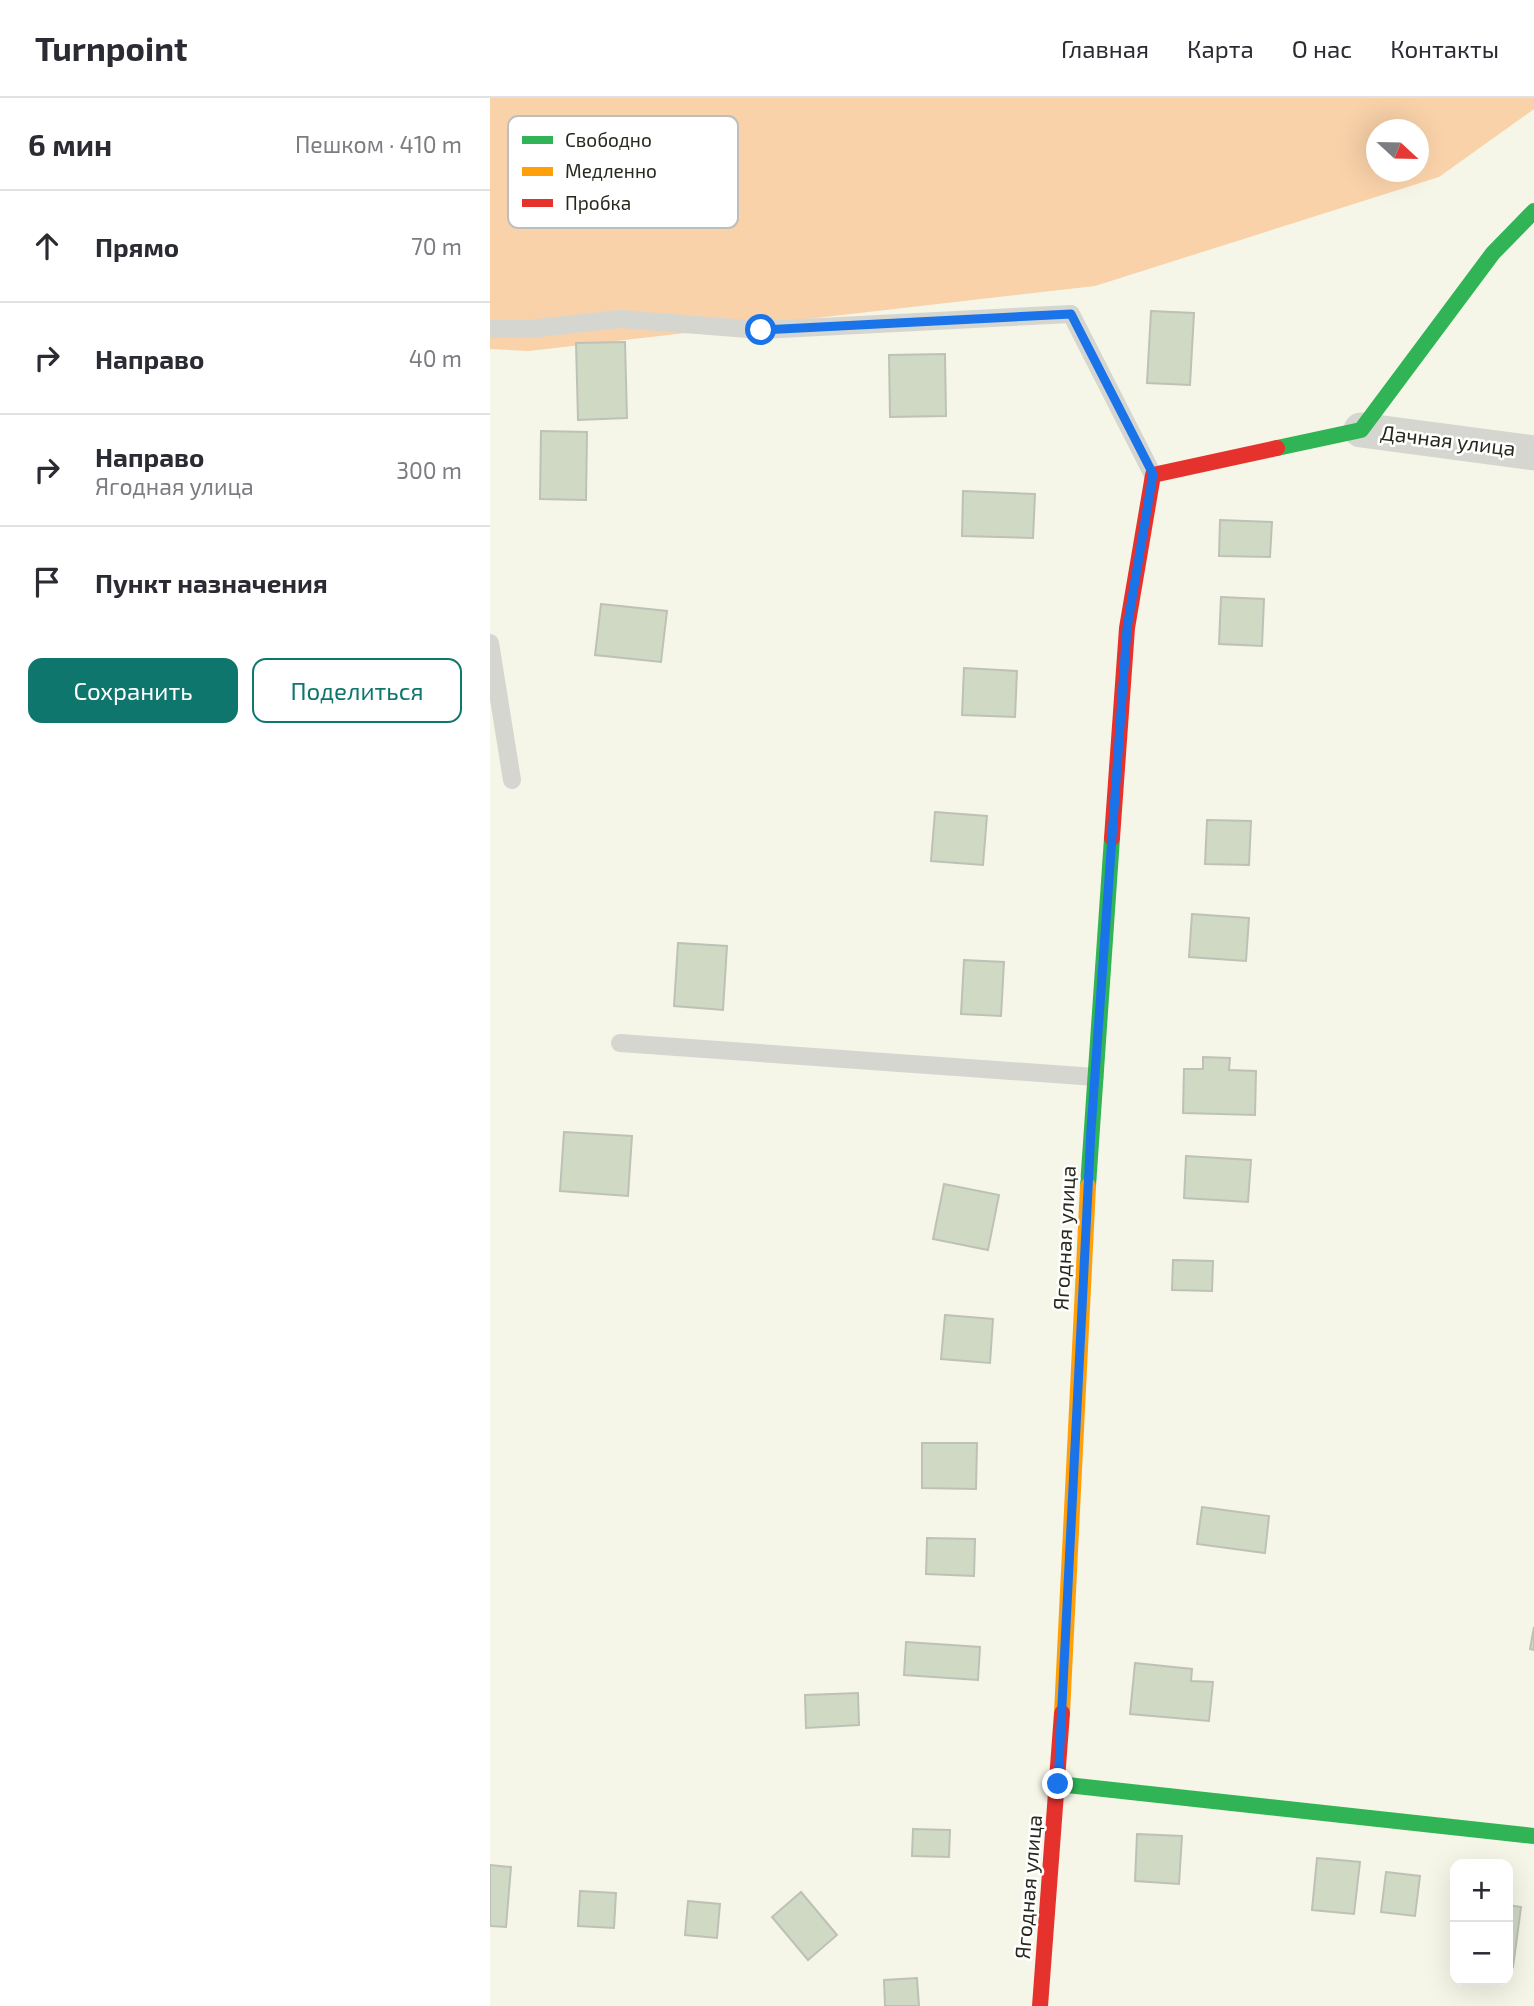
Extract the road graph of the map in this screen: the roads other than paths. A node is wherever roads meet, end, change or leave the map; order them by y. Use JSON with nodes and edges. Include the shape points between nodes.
{"nodes":[{"id":1,"x":1534,"y":211,"type":"edge"},
{"id":2,"x":490,"y":329,"type":"edge"},
{"id":3,"x":1361,"y":430,"type":"junction"},
{"id":4,"x":1534,"y":453,"type":"edge"},
{"id":5,"x":1153,"y":474,"type":"junction"},
{"id":6,"x":490,"y":643,"type":"edge"},
{"id":7,"x":512,"y":780,"type":"dead end"},
{"id":8,"x":620,"y":1043,"type":"dead end"},
{"id":9,"x":1095,"y":1077,"type":"junction"},
{"id":10,"x":1058,"y":1784,"type":"junction"},
{"id":11,"x":1534,"y":1836,"type":"edge"},
{"id":12,"x":1040,"y":2006,"type":"edge"}],
"edges":[{"from":1,"to":3,"type":"street","via":[[1493,253]]},
{"from":2,"to":5,"type":"lane","via":[[620,319],[761,330],[1071,314]]},
{"from":3,"to":4,"type":"street","name":"Дачная улица"},
{"from":3,"to":5,"type":"street"},
{"from":5,"to":9,"type":"street","name":"Ягодная улица","via":[[1127,628]]},
{"from":6,"to":7,"type":"lane"},
{"from":8,"to":9,"type":"lane"},
{"from":9,"to":10,"type":"street","name":"Ягодная улица"},
{"from":10,"to":11,"type":"street"},
{"from":10,"to":12,"type":"street","name":"Ягодная улица"}]}
